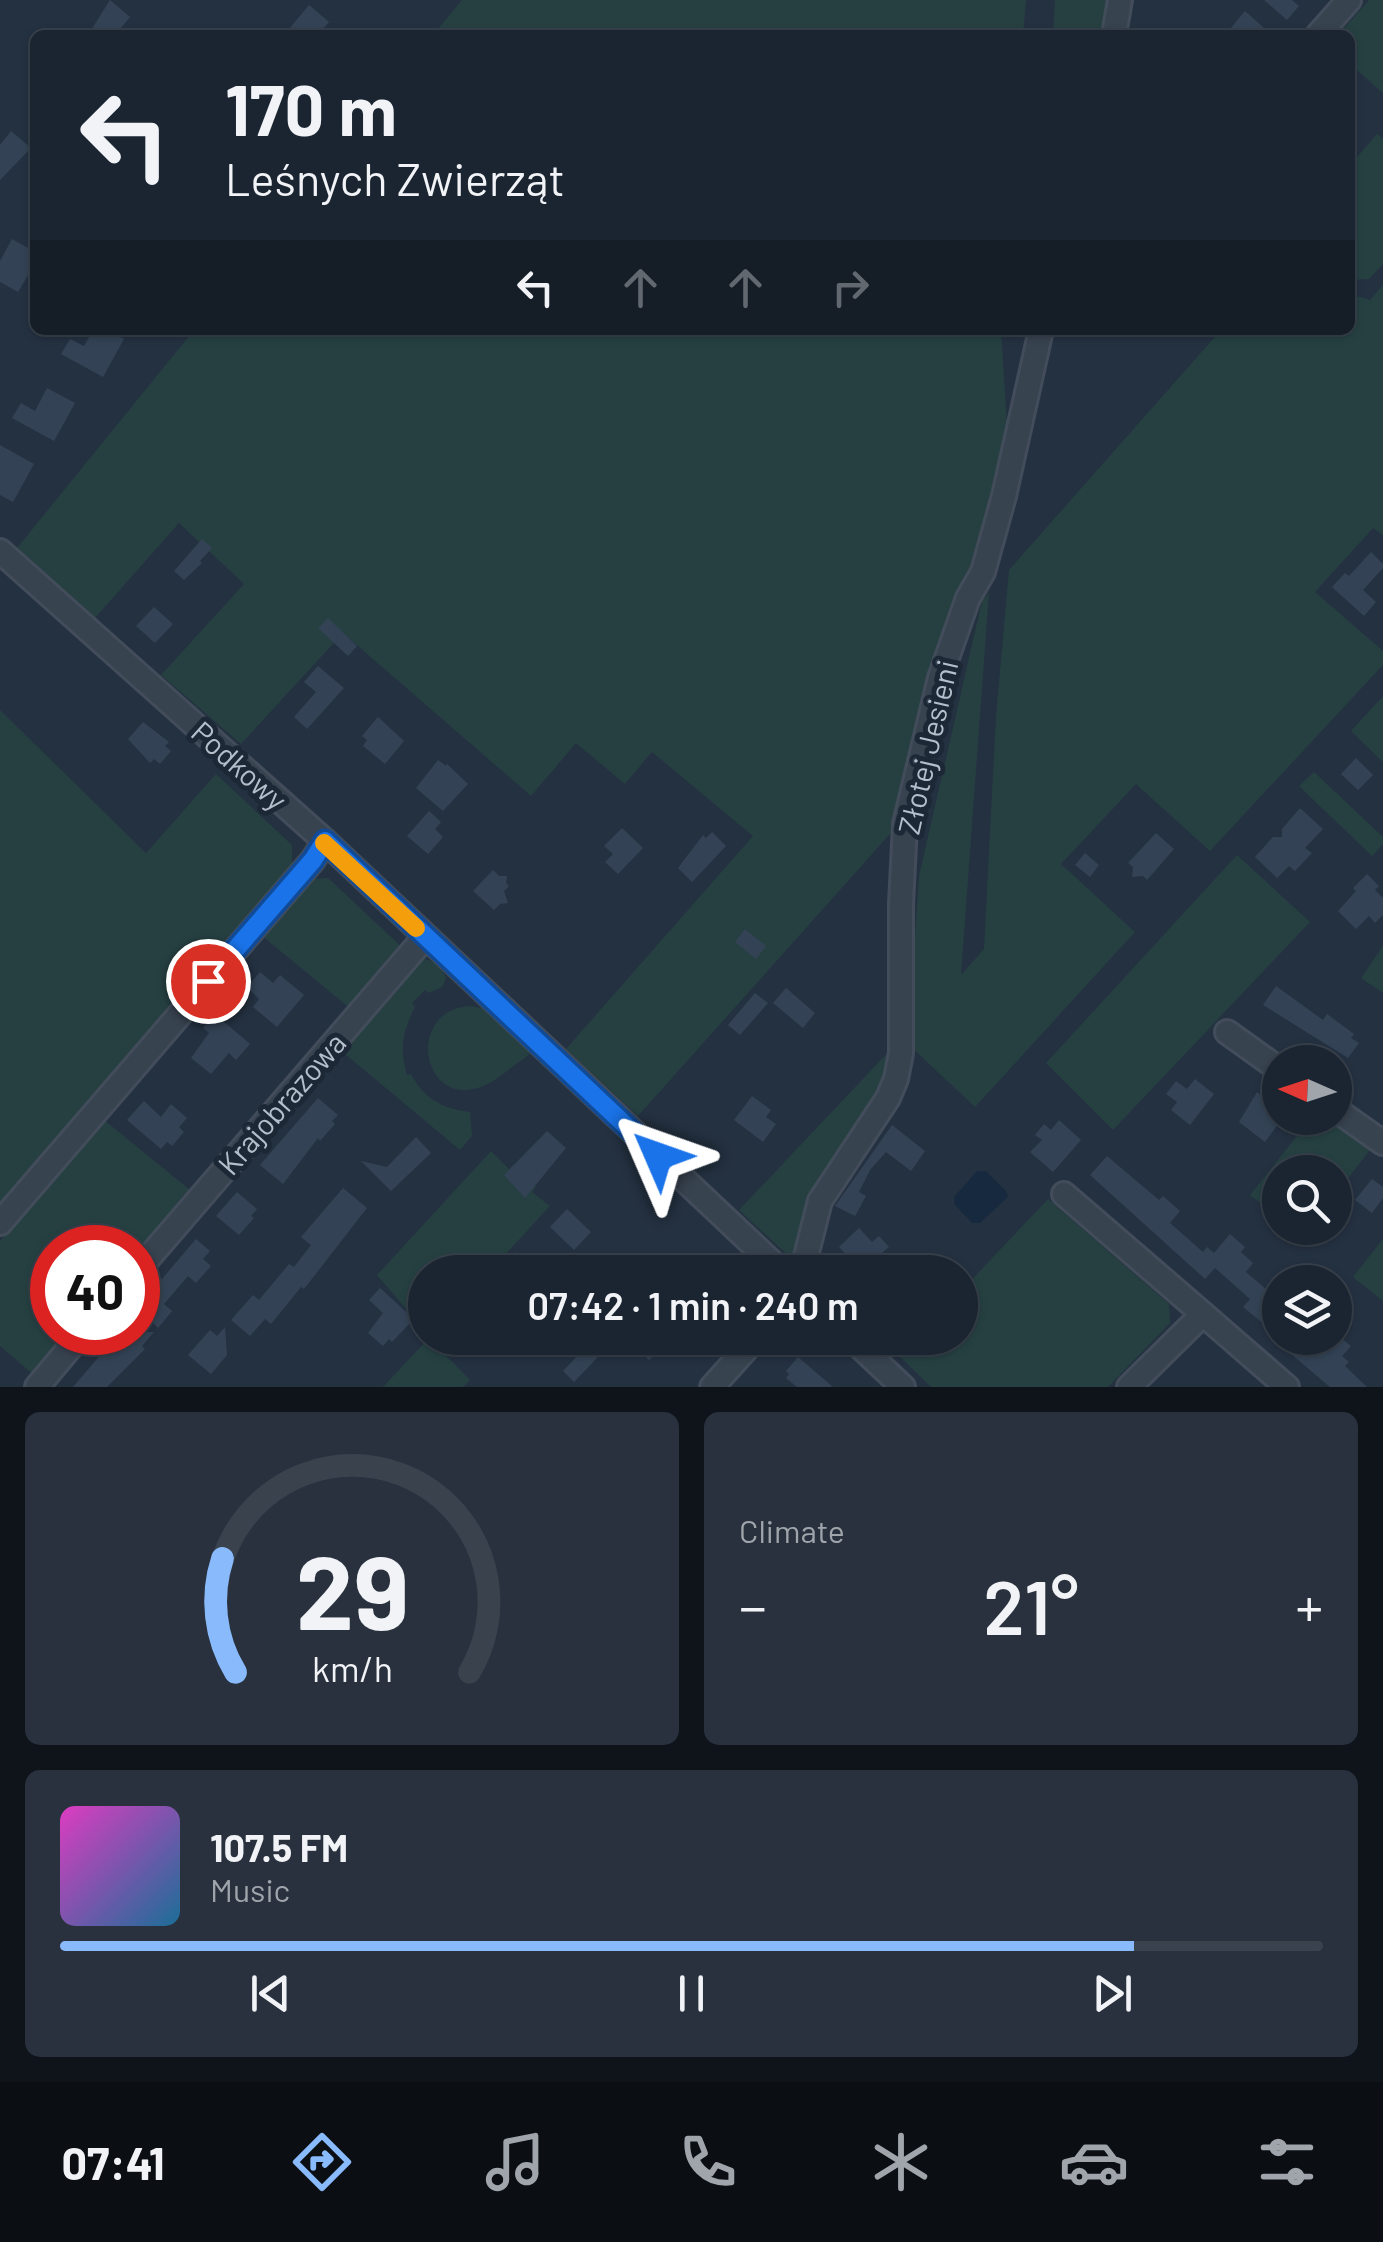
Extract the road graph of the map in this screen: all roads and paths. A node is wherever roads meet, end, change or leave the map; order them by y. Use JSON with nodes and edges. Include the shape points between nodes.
{"nodes":[{"id":1,"x":1120,"y":0,"type":"edge"},
{"id":2,"x":1349,"y":0,"type":"edge"},
{"id":3,"x":1115,"y":30,"type":"edge"},
{"id":4,"x":1322,"y":30,"type":"edge"},
{"id":5,"x":1040,"y":335,"type":"edge"},
{"id":6,"x":0,"y":551,"type":"edge"},
{"id":7,"x":325,"y":841,"type":"junction"},
{"id":8,"x":424,"y":937,"type":"junction"},
{"id":9,"x":1227,"y":1032,"type":"dead end"},
{"id":10,"x":1262,"y":1057,"type":"edge"},
{"id":11,"x":1352,"y":1121,"type":"edge"},
{"id":12,"x":1383,"y":1143,"type":"edge"},
{"id":13,"x":1064,"y":1194,"type":"dead end"},
{"id":14,"x":0,"y":1223,"type":"edge"},
{"id":15,"x":160,"y":1244,"type":"edge"},
{"id":16,"x":764,"y":1255,"type":"edge"},
{"id":17,"x":806,"y":1255,"type":"edge"},
{"id":18,"x":1203,"y":1314,"type":"junction"},
{"id":19,"x":64,"y":1355,"type":"edge"},
{"id":20,"x":741,"y":1355,"type":"edge"},
{"id":21,"x":868,"y":1355,"type":"edge"},
{"id":22,"x":36,"y":1387,"type":"edge"},
{"id":23,"x":712,"y":1387,"type":"edge"},
{"id":24,"x":903,"y":1387,"type":"edge"},
{"id":25,"x":1129,"y":1387,"type":"edge"},
{"id":26,"x":1286,"y":1387,"type":"edge"}],
"edges":[{"from":1,"to":3,"type":"street"},
{"from":2,"to":4,"type":"street"},
{"from":5,"to":17,"type":"street","name":"Złotej Jesieni","via":[[1004,496],[983,572],[940,678],[905,824],[896,1079],[820,1201]]},
{"from":6,"to":7,"type":"street","name":"Podkowy"},
{"from":7,"to":8,"type":"street","name":"Podkowy"},
{"from":7,"to":14,"type":"street"},
{"from":8,"to":15,"type":"street","name":"Krajobrazowa"},
{"from":8,"to":16,"type":"street","name":"Podkowy"},
{"from":9,"to":10,"type":"street"},
{"from":11,"to":12,"type":"street"},
{"from":13,"to":18,"type":"street"},
{"from":18,"to":25,"type":"street"},
{"from":18,"to":26,"type":"street"},
{"from":19,"to":22,"type":"street"},
{"from":20,"to":23,"type":"street"},
{"from":21,"to":24,"type":"street"}]}
